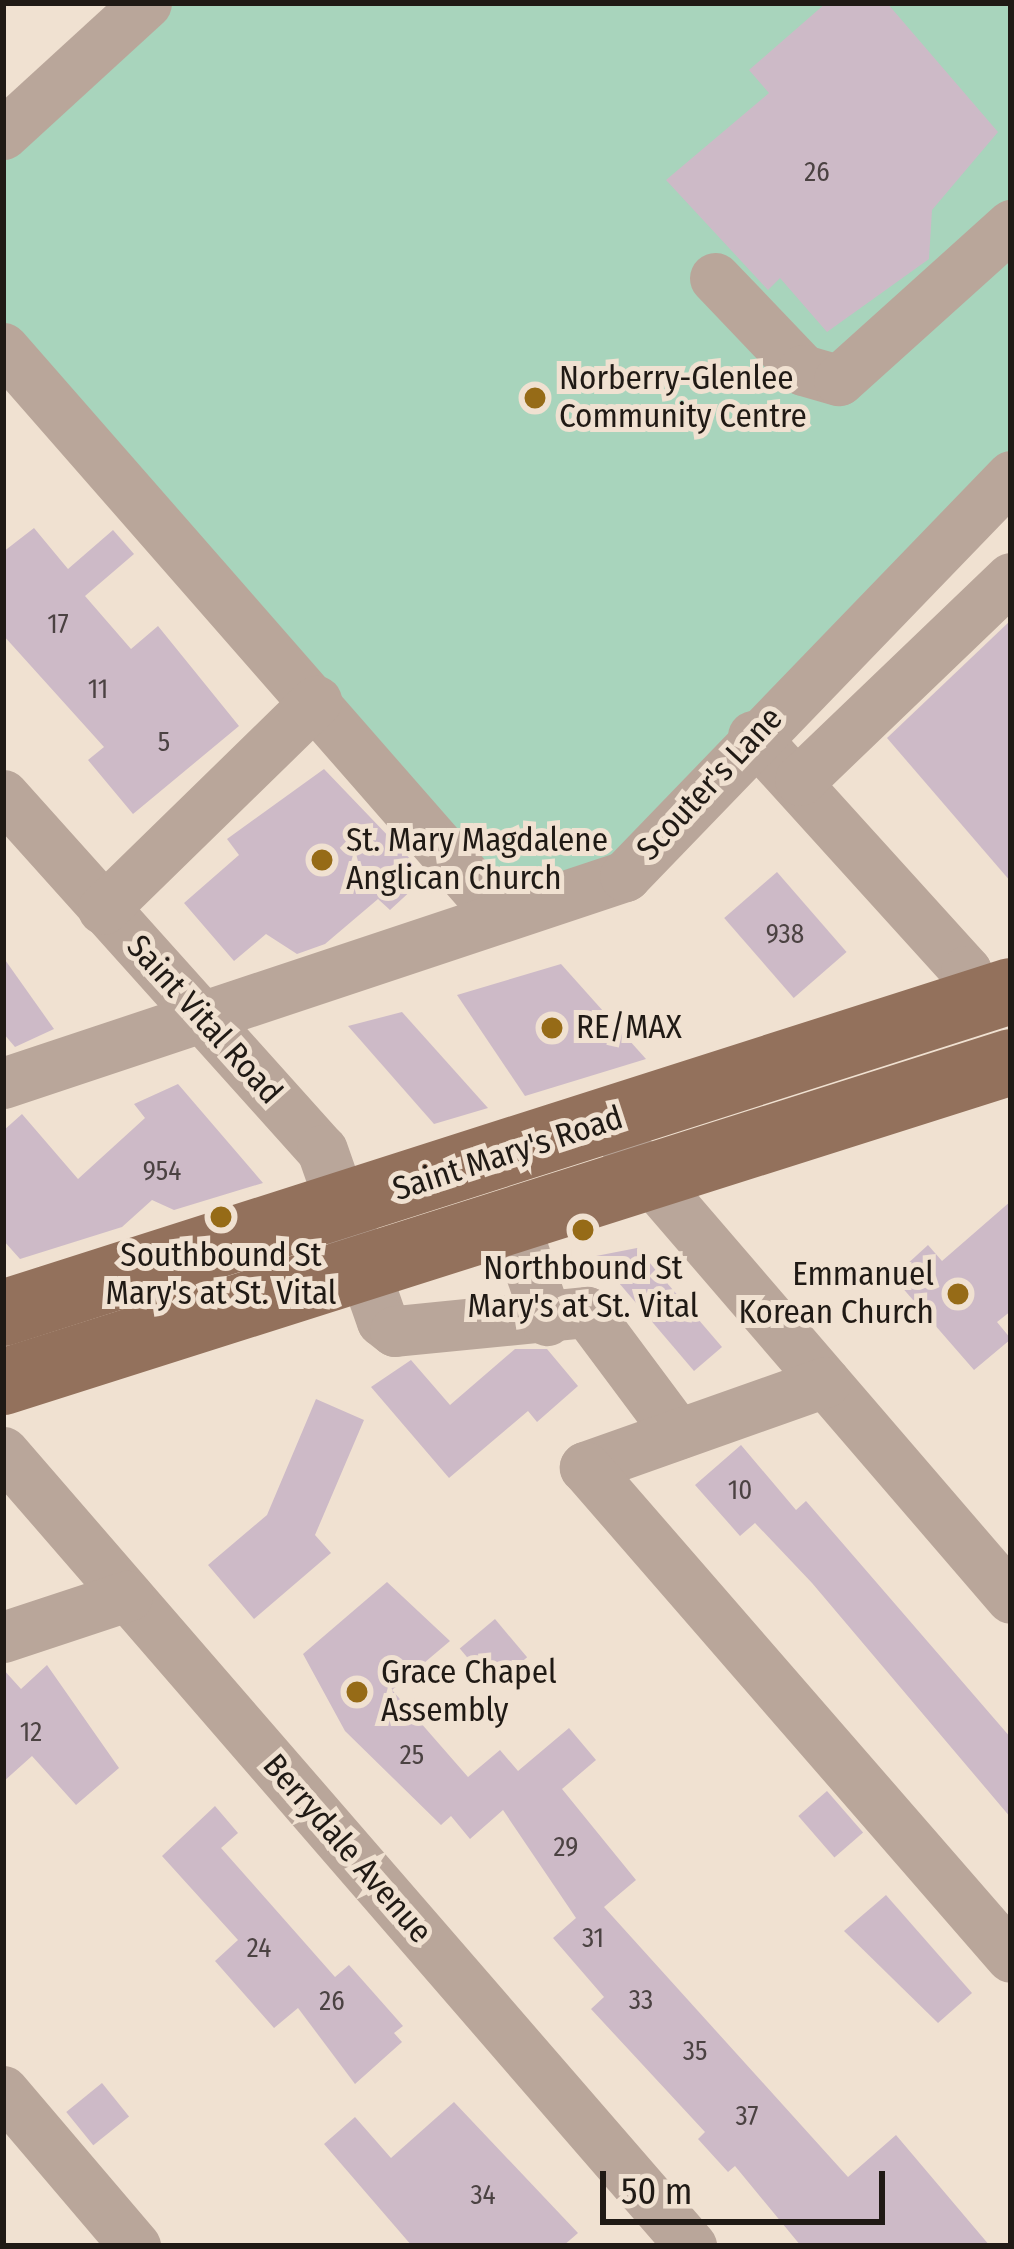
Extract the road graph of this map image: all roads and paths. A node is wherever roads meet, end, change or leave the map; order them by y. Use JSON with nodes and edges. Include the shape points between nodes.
{"nodes":[{"id":1,"x":146,"y":3,"type":"edge"},
{"id":2,"x":3,"y":134,"type":"edge"},
{"id":3,"x":1011,"y":225,"type":"edge"},
{"id":4,"x":715,"y":278,"type":"dead end"},
{"id":5,"x":3,"y":348,"type":"edge"},
{"id":6,"x":1011,"y":476,"type":"edge"},
{"id":7,"x":1011,"y":578,"type":"edge"},
{"id":8,"x":316,"y":700,"type":"junction"},
{"id":9,"x":753,"y":736,"type":"junction"},
{"id":10,"x":800,"y":780,"type":"junction"},
{"id":11,"x":3,"y":795,"type":"edge"},
{"id":12,"x":103,"y":909,"type":"junction"},
{"id":13,"x":500,"y":916,"type":"junction"},
{"id":14,"x":993,"y":996,"type":"edge"},
{"id":15,"x":198,"y":1015,"type":"junction"},
{"id":16,"x":1011,"y":1062,"type":"edge"},
{"id":17,"x":3,"y":1083,"type":"edge"},
{"id":18,"x":604,"y":1123,"type":"junction"},
{"id":19,"x":646,"y":1174,"type":"junction"},
{"id":20,"x":355,"y":1237,"type":"junction"},
{"id":21,"x":517,"y":1237,"type":"junction"},
{"id":22,"x":3,"y":1313,"type":"edge"},
{"id":23,"x":547,"y":1319,"type":"junction"},
{"id":24,"x":496,"y":1324,"type":"junction"},
{"id":25,"x":3,"y":1382,"type":"edge"},
{"id":26,"x":825,"y":1382,"type":"junction"},
{"id":27,"x":678,"y":1434,"type":"junction"},
{"id":28,"x":3,"y":1452,"type":"edge"},
{"id":29,"x":26,"y":1512,"type":"edge"},
{"id":30,"x":127,"y":1596,"type":"junction"},
{"id":31,"x":1011,"y":1598,"type":"edge"},
{"id":32,"x":3,"y":1636,"type":"edge"},
{"id":33,"x":1011,"y":1957,"type":"edge"},
{"id":34,"x":3,"y":2091,"type":"edge"},
{"id":35,"x":135,"y":2246,"type":"edge"},
{"id":36,"x":691,"y":2246,"type":"edge"}],
"edges":[{"from":1,"to":2,"type":"street"},
{"from":3,"to":4,"type":"street","via":[[839,380],[803,370]]},
{"from":5,"to":8,"type":"street"},
{"from":6,"to":9,"type":"street","name":"Scouter's Lane"},
{"from":7,"to":10,"type":"street"},
{"from":8,"to":12,"type":"street"},
{"from":8,"to":13,"type":"street"},
{"from":9,"to":10,"type":"street"},
{"from":9,"to":13,"type":"street","name":"Scouter's Lane","via":[[626,876]]},
{"from":10,"to":14,"type":"street"},
{"from":11,"to":12,"type":"street","name":"Saint Vital Road"},
{"from":12,"to":15,"type":"street","name":"Saint Vital Road"},
{"from":13,"to":15,"type":"street","name":"Scouter's Lane"},
{"from":14,"to":18,"type":"main road","name":"Saint Mary's Road"},
{"from":15,"to":17,"type":"street","name":"Scouter's Lane"},
{"from":15,"to":20,"type":"street","name":"Saint Vital Road","via":[[322,1150]]},
{"from":16,"to":19,"type":"main road","name":"Saint Mary's Road"},
{"from":18,"to":19,"type":"street"},
{"from":18,"to":20,"type":"main road","name":"Saint Mary's Road"},
{"from":19,"to":21,"type":"main road","name":"Saint Mary's Road"},
{"from":19,"to":26,"type":"street"},
{"from":20,"to":21,"type":"main road","name":"Saint Mary's Road"},
{"from":20,"to":22,"type":"main road","name":"Saint Mary's Road"},
{"from":20,"to":24,"type":"street","name":"Saint Vital Road","via":[[395,1331]]},
{"from":20,"to":25,"type":"main road","name":"Saint Mary's Road"},
{"from":21,"to":23,"type":"street"},
{"from":21,"to":24,"type":"street"},
{"from":23,"to":24,"type":"street"},
{"from":23,"to":27,"type":"street","via":[[586,1312]]},
{"from":26,"to":27,"type":"street"},
{"from":26,"to":31,"type":"street"},
{"from":27,"to":33,"type":"street","via":[[585,1467]]},
{"from":28,"to":29,"type":"street","name":"Berrydale Avenue"},
{"from":29,"to":30,"type":"street","name":"Berrydale Avenue"},
{"from":30,"to":32,"type":"street"},
{"from":30,"to":36,"type":"street","name":"Berrydale Avenue"},
{"from":34,"to":35,"type":"street"}]}
